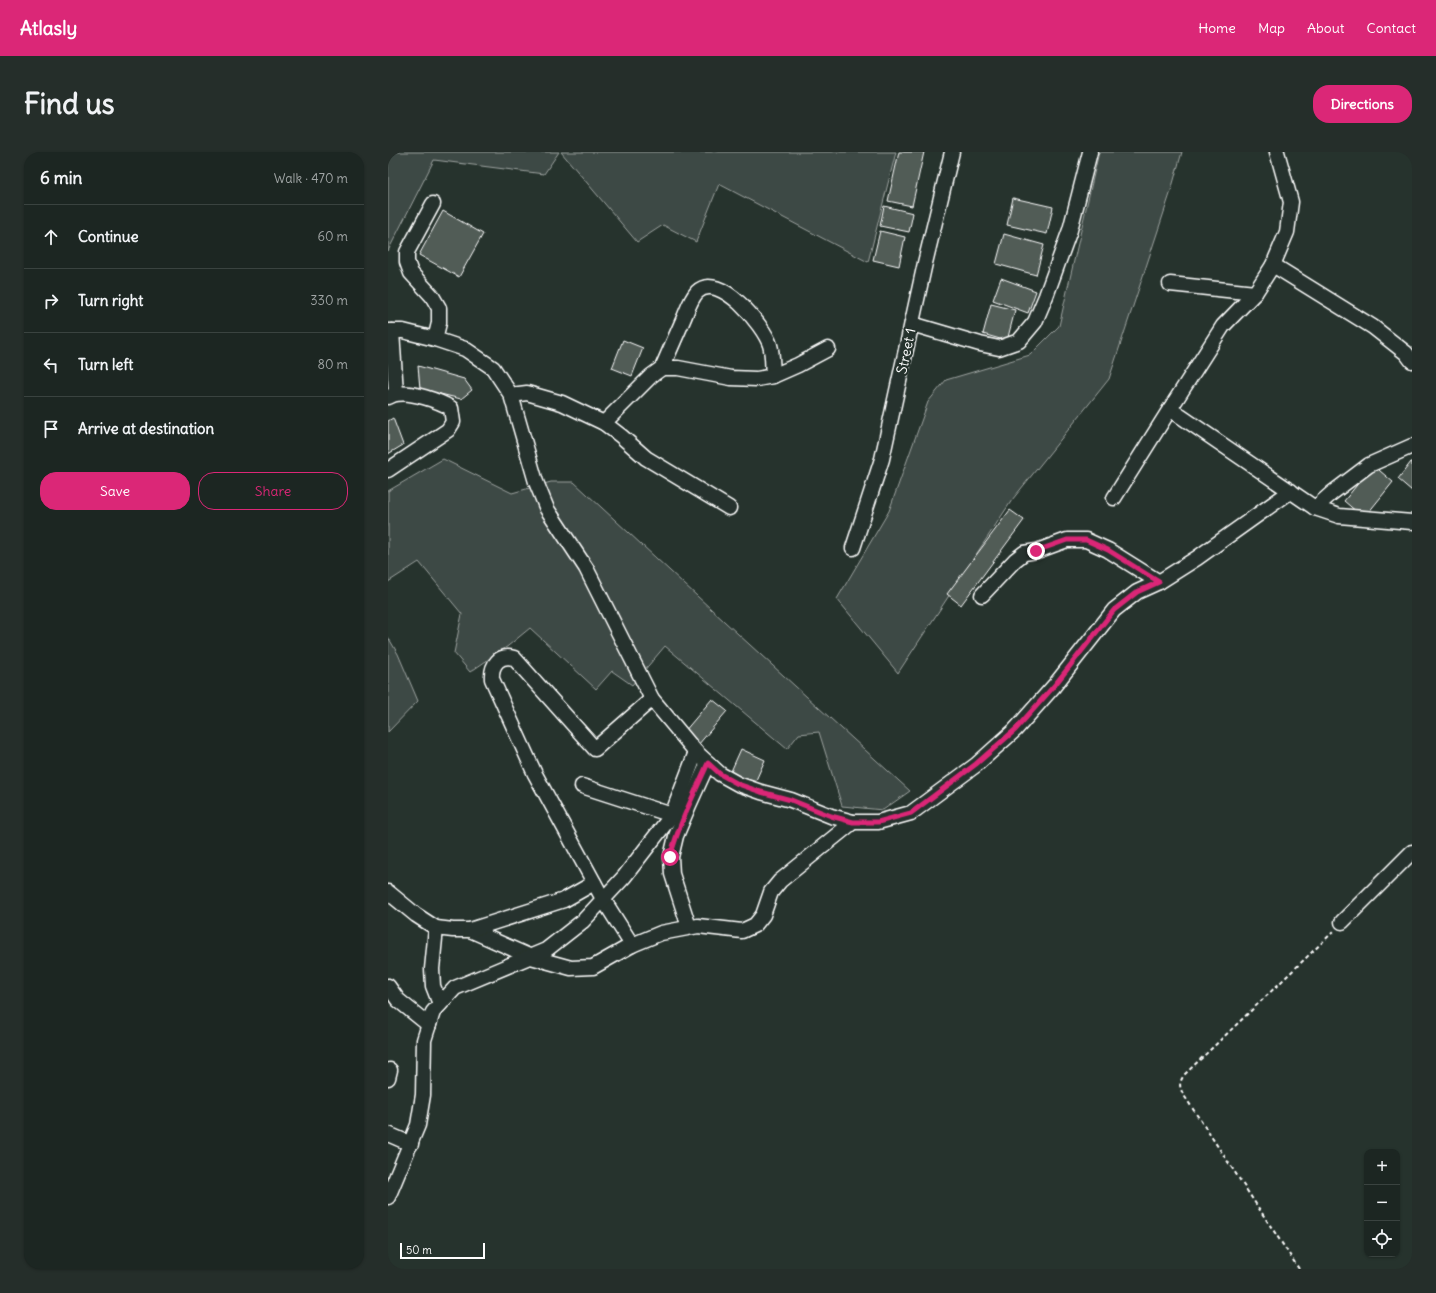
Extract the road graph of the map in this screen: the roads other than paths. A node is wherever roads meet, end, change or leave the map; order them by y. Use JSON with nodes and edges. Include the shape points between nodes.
{"nodes":[{"id":1,"x":952,"y":152,"type":"edge"},
{"id":2,"x":1090,"y":152,"type":"edge"},
{"id":3,"x":1277,"y":152,"type":"edge"},
{"id":4,"x":433,"y":204,"type":"dead end"},
{"id":5,"x":1273,"y":265,"type":"junction"},
{"id":6,"x":1170,"y":284,"type":"dead end"},
{"id":7,"x":1255,"y":292,"type":"junction"},
{"id":8,"x":912,"y":324,"type":"junction"},
{"id":9,"x":390,"y":331,"type":"edge"},
{"id":10,"x":435,"y":339,"type":"junction"},
{"id":11,"x":828,"y":349,"type":"dead end"},
{"id":12,"x":1412,"y":361,"type":"edge"},
{"id":13,"x":662,"y":368,"type":"junction"},
{"id":14,"x":773,"y":376,"type":"junction"},
{"id":15,"x":511,"y":394,"type":"junction"},
{"id":16,"x":392,"y":395,"type":"edge"},
{"id":17,"x":1170,"y":409,"type":"junction"},
{"id":18,"x":604,"y":423,"type":"junction"},
{"id":19,"x":1412,"y":446,"type":"edge"},
{"id":20,"x":388,"y":470,"type":"edge"},
{"id":21,"x":1291,"y":491,"type":"junction"},
{"id":22,"x":1114,"y":498,"type":"dead end"},
{"id":23,"x":729,"y":508,"type":"dead end"},
{"id":24,"x":1315,"y":508,"type":"junction"},
{"id":25,"x":1412,"y":522,"type":"edge"},
{"id":26,"x":853,"y":548,"type":"dead end"},
{"id":27,"x":1159,"y":582,"type":"junction"},
{"id":28,"x":982,"y":595,"type":"dead end"},
{"id":29,"x":652,"y":699,"type":"junction"},
{"id":30,"x":696,"y":752,"type":"junction"},
{"id":31,"x":708,"y":763,"type":"junction"},
{"id":32,"x":582,"y":786,"type":"dead end"},
{"id":33,"x":672,"y":815,"type":"junction"},
{"id":34,"x":853,"y":822,"type":"junction"},
{"id":35,"x":1412,"y":852,"type":"edge"},
{"id":36,"x":594,"y":883,"type":"junction"},
{"id":37,"x":388,"y":892,"type":"edge"},
{"id":38,"x":603,"y":899,"type":"junction"},
{"id":39,"x":1342,"y":922,"type":"road end"},
{"id":40,"x":436,"y":928,"type":"junction"},
{"id":41,"x":689,"y":928,"type":"junction"},
{"id":42,"x":470,"y":930,"type":"junction"},
{"id":43,"x":632,"y":945,"type":"junction"},
{"id":44,"x":531,"y":957,"type":"junction"},
{"id":45,"x":388,"y":986,"type":"edge"},
{"id":46,"x":440,"y":1004,"type":"junction"},
{"id":47,"x":429,"y":1025,"type":"junction"},
{"id":48,"x":388,"y":1134,"type":"edge"},
{"id":49,"x":411,"y":1144,"type":"junction"},
{"id":50,"x":388,"y":1197,"type":"edge"}],
"edges":[{"from":1,"to":8,"type":"street","name":"Street 1"},
{"from":2,"to":8,"type":"street","via":[[1070,230],[1046,296],[1035,322],[1019,341],[999,348]]},
{"from":3,"to":5,"type":"street","via":[[1291,202],[1287,232]]},
{"from":4,"to":10,"type":"street","via":[[407,252],[407,262],[411,274],[432,296],[439,308]]},
{"from":5,"to":7,"type":"street"},
{"from":5,"to":12,"type":"street","via":[[1372,327],[1406,353]]},
{"from":6,"to":7,"type":"street"},
{"from":7,"to":17,"type":"street","via":[[1223,326]]},
{"from":8,"to":26,"type":"street","name":"Street 1","via":[[882,458]]},
{"from":9,"to":10,"type":"street","via":[[403,331]]},
{"from":9,"to":16,"type":"street"},
{"from":10,"to":15,"type":"street","via":[[465,349],[493,368]]},
{"from":11,"to":14,"type":"street","via":[[798,366]]},
{"from":13,"to":14,"type":"street","via":[[678,368],[731,378],[757,379]]},
{"from":13,"to":14,"type":"street","via":[[689,305],[697,292],[706,287],[719,288],[728,293],[755,320],[770,346]]},
{"from":13,"to":18,"type":"street"},
{"from":15,"to":18,"type":"street","via":[[527,393],[562,403]]},
{"from":15,"to":29,"type":"street","via":[[536,482],[547,509],[586,568]]},
{"from":16,"to":20,"type":"street","via":[[408,394],[443,403],[451,408],[453,422],[448,430]]},
{"from":17,"to":21,"type":"street"},
{"from":17,"to":22,"type":"street"},
{"from":18,"to":23,"type":"street","via":[[646,458]]},
{"from":19,"to":24,"type":"street","via":[[1369,465]]},
{"from":21,"to":24,"type":"street"},
{"from":21,"to":27,"type":"street","via":[[1198,558]]},
{"from":24,"to":25,"type":"street","via":[[1338,516]]},
{"from":27,"to":28,"type":"street","via":[[1108,550],[1086,540],[1067,540],[1024,553]]},
{"from":27,"to":34,"type":"street","via":[[1137,592],[1114,610],[1049,692],[1015,730],[976,764],[911,813],[878,822]]},
{"from":29,"to":30,"type":"street"},
{"from":29,"to":36,"type":"street","via":[[595,749],[514,658],[507,656],[494,664],[492,679],[535,774]]},
{"from":30,"to":31,"type":"street"},
{"from":30,"to":33,"type":"street"},
{"from":31,"to":34,"type":"street","via":[[720,774],[738,784]]},
{"from":31,"to":41,"type":"street","via":[[679,829],[670,857],[672,874]]},
{"from":32,"to":33,"type":"street"},
{"from":33,"to":38,"type":"street","via":[[624,877]]},
{"from":34,"to":41,"type":"street","via":[[780,881],[771,892],[763,915],[755,925],[742,931],[698,926]]},
{"from":35,"to":39,"type":"street"},
{"from":36,"to":38,"type":"street"},
{"from":36,"to":42,"type":"street","via":[[564,900]]},
{"from":37,"to":40,"type":"street"},
{"from":38,"to":43,"type":"street"},
{"from":38,"to":44,"type":"street","via":[[577,926],[546,950]]},
{"from":40,"to":42,"type":"street"},
{"from":40,"to":46,"type":"street","via":[[432,969],[433,986]]},
{"from":41,"to":43,"type":"street","via":[[661,933]]},
{"from":42,"to":44,"type":"street"},
{"from":43,"to":44,"type":"street","via":[[593,966],[571,968]]},
{"from":44,"to":46,"type":"street","via":[[455,988]]},
{"from":45,"to":47,"type":"street","via":[[398,1000]]},
{"from":46,"to":47,"type":"street","via":[[433,1012]]},
{"from":47,"to":49,"type":"street","via":[[424,1040],[423,1095],[418,1125]]},
{"from":48,"to":49,"type":"street"},
{"from":49,"to":50,"type":"street"}]}
